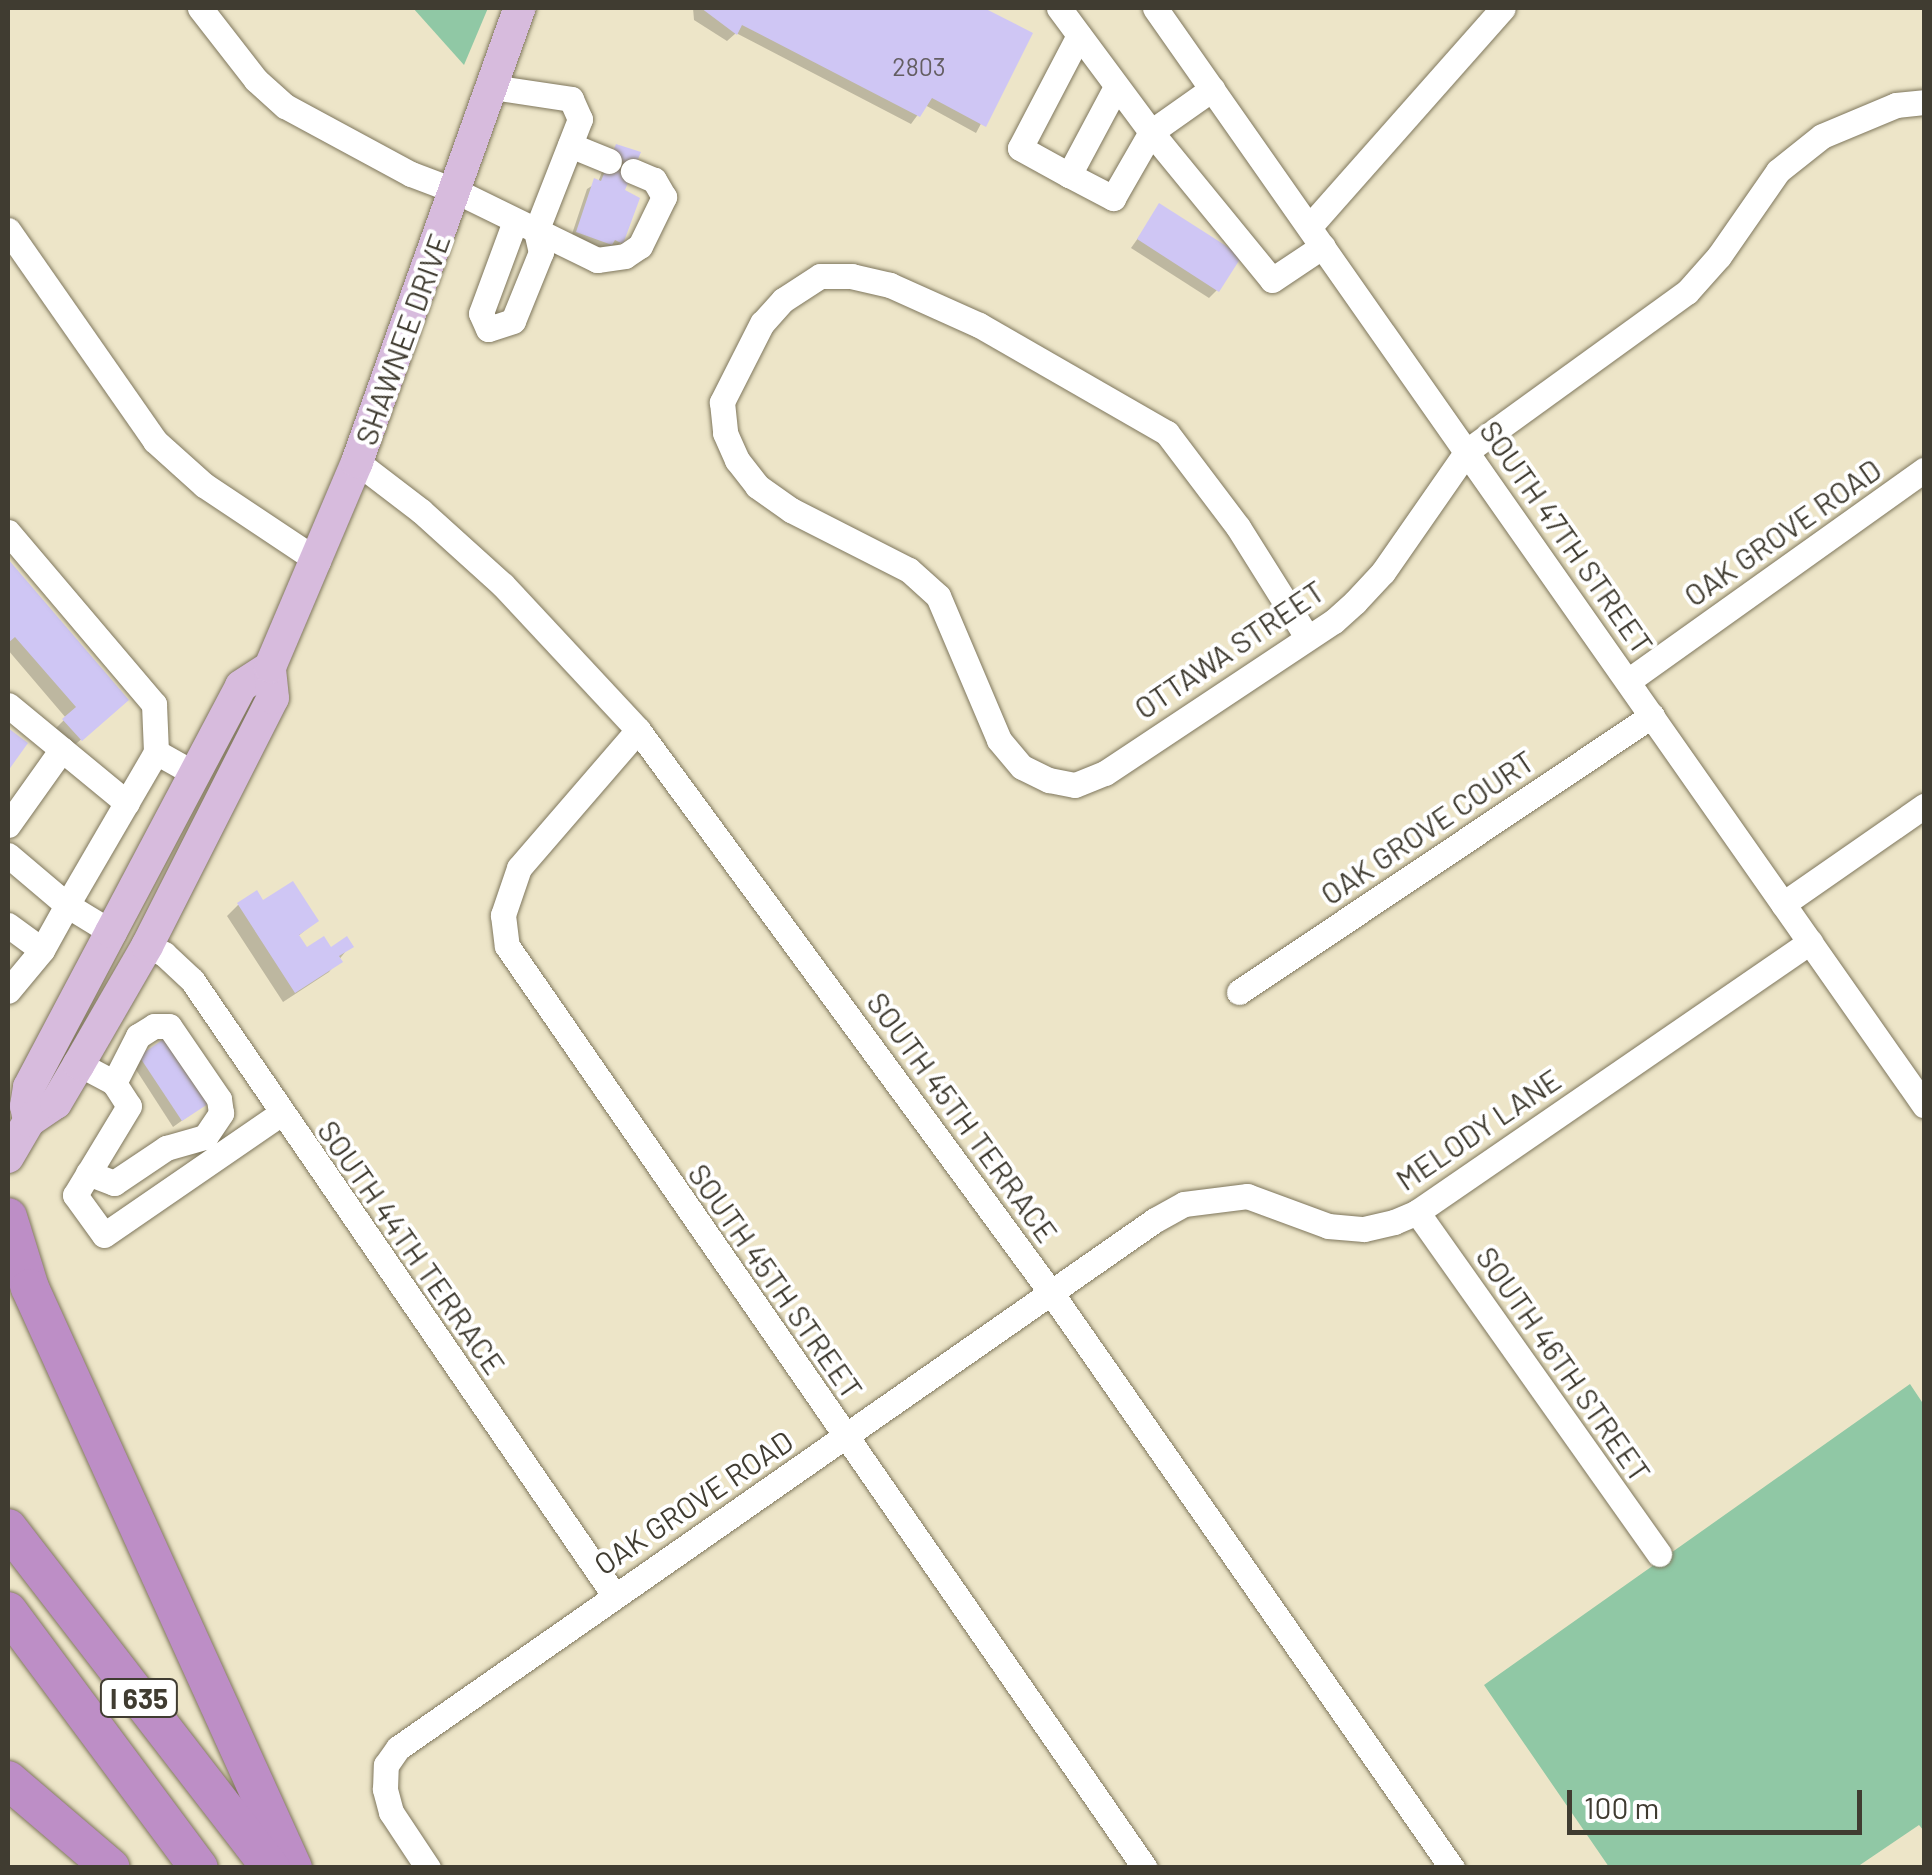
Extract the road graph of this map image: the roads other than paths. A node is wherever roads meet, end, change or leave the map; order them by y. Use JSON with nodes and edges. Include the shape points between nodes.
{"nodes":[{"id":1,"x":200,"y":8,"type":"edge"},
{"id":2,"x":520,"y":8,"type":"edge"},
{"id":3,"x":1059,"y":8,"type":"edge"},
{"id":4,"x":1154,"y":8,"type":"edge"},
{"id":5,"x":1503,"y":8,"type":"edge"},
{"id":6,"x":1079,"y":35,"type":"junction"},
{"id":7,"x":492,"y":87,"type":"junction"},
{"id":8,"x":1116,"y":87,"type":"junction"},
{"id":9,"x":1212,"y":89,"type":"junction"},
{"id":10,"x":1924,"y":102,"type":"edge"},
{"id":11,"x":1151,"y":132,"type":"junction"},
{"id":12,"x":570,"y":145,"type":"junction"},
{"id":13,"x":1069,"y":174,"type":"junction"},
{"id":14,"x":456,"y":191,"type":"junction"},
{"id":15,"x":526,"y":226,"type":"junction"},
{"id":16,"x":8,"y":230,"type":"edge"},
{"id":17,"x":1317,"y":236,"type":"junction"},
{"id":18,"x":513,"y":321,"type":"dead end"},
{"id":19,"x":1467,"y":451,"type":"junction"},
{"id":20,"x":357,"y":462,"type":"junction"},
{"id":21,"x":1924,"y":470,"type":"edge"},
{"id":22,"x":8,"y":532,"type":"edge"},
{"id":23,"x":318,"y":560,"type":"junction"},
{"id":24,"x":1307,"y":636,"type":"junction"},
{"id":25,"x":270,"y":666,"type":"junction"},
{"id":26,"x":1628,"y":681,"type":"junction"},
{"id":27,"x":8,"y":705,"type":"edge"},
{"id":28,"x":1652,"y":715,"type":"junction"},
{"id":29,"x":638,"y":730,"type":"junction"},
{"id":30,"x":62,"y":750,"type":"junction"},
{"id":31,"x":156,"y":752,"type":"junction"},
{"id":32,"x":195,"y":774,"type":"junction"},
{"id":33,"x":226,"y":790,"type":"junction"},
{"id":34,"x":127,"y":803,"type":"junction"},
{"id":35,"x":1924,"y":806,"type":"edge"},
{"id":36,"x":8,"y":825,"type":"edge"},
{"id":37,"x":8,"y":855,"type":"edge"},
{"id":38,"x":1783,"y":904,"type":"junction"},
{"id":39,"x":68,"y":905,"type":"junction"},
{"id":40,"x":9,"y":930,"type":"edge"},
{"id":41,"x":111,"y":932,"type":"junction"},
{"id":42,"x":1810,"y":942,"type":"junction"},
{"id":43,"x":147,"y":946,"type":"junction"},
{"id":44,"x":42,"y":950,"type":"junction"},
{"id":45,"x":8,"y":992,"type":"edge"},
{"id":46,"x":1239,"y":992,"type":"dead end"},
{"id":47,"x":79,"y":1064,"type":"junction"},
{"id":48,"x":114,"y":1083,"type":"junction"},
{"id":49,"x":1924,"y":1106,"type":"edge"},
{"id":50,"x":18,"y":1113,"type":"edge"},
{"id":51,"x":280,"y":1114,"type":"junction"},
{"id":52,"x":8,"y":1157,"type":"edge"},
{"id":53,"x":88,"y":1173,"type":"junction"},
{"id":54,"x":1416,"y":1212,"type":"junction"},
{"id":55,"x":8,"y":1217,"type":"edge"},
{"id":56,"x":19,"y":1279,"type":"edge"},
{"id":57,"x":1052,"y":1294,"type":"junction"},
{"id":58,"x":845,"y":1437,"type":"junction"},
{"id":59,"x":8,"y":1528,"type":"edge"},
{"id":60,"x":1659,"y":1554,"type":"dead end"},
{"id":61,"x":614,"y":1595,"type":"junction"},
{"id":62,"x":8,"y":1610,"type":"edge"},
{"id":63,"x":8,"y":1780,"type":"edge"},
{"id":64,"x":111,"y":1868,"type":"edge"},
{"id":65,"x":199,"y":1868,"type":"edge"},
{"id":66,"x":271,"y":1868,"type":"edge"},
{"id":67,"x":294,"y":1868,"type":"edge"},
{"id":68,"x":428,"y":1868,"type":"edge"},
{"id":69,"x":1145,"y":1868,"type":"edge"},
{"id":70,"x":1452,"y":1868,"type":"edge"}],
"edges":[{"from":1,"to":14,"type":"street","via":[[256,80],[286,106]]},
{"from":2,"to":7,"type":"main road","name":"SHAWNEE DRIVE"},
{"from":3,"to":6,"type":"street"},
{"from":4,"to":9,"type":"street","name":"SOUTH 47TH STREET"},
{"from":5,"to":17,"type":"street"},
{"from":6,"to":8,"type":"street"},
{"from":6,"to":13,"type":"street","via":[[1020,148]]},
{"from":7,"to":12,"type":"street","via":[[571,99],[580,118]]},
{"from":7,"to":14,"type":"main road","name":"SHAWNEE DRIVE"},
{"from":8,"to":11,"type":"street"},
{"from":8,"to":13,"type":"street"},
{"from":9,"to":11,"type":"street"},
{"from":9,"to":17,"type":"street","name":"SOUTH 47TH STREET"},
{"from":10,"to":19,"type":"street","name":"OTTAWA STREET","via":[[1896,105],[1822,136],[1778,171],[1687,292]]},
{"from":11,"to":13,"type":"street","via":[[1113,198]]},
{"from":11,"to":17,"type":"street","via":[[1272,280]]},
{"from":12,"to":15,"type":"street"},
{"from":12,"to":15,"type":"street","via":[[654,180],[664,198],[640,246],[597,260]]},
{"from":14,"to":15,"type":"street"},
{"from":14,"to":20,"type":"main road","name":"SHAWNEE DRIVE"},
{"from":15,"to":18,"type":"street","via":[[481,313],[488,329]]},
{"from":16,"to":23,"type":"street","via":[[155,441],[204,485]]},
{"from":17,"to":19,"type":"street","name":"SOUTH 47TH STREET"},
{"from":19,"to":24,"type":"street","name":"OTTAWA STREET","via":[[1384,572]]},
{"from":19,"to":26,"type":"street","name":"SOUTH 47TH STREET"},
{"from":20,"to":23,"type":"main road","name":"SHAWNEE DRIVE"},
{"from":20,"to":29,"type":"street","name":"SOUTH 45TH TERRACE","via":[[503,585]]},
{"from":21,"to":26,"type":"street","name":"OAK GROVE ROAD"},
{"from":22,"to":31,"type":"street","via":[[154,704]]},
{"from":23,"to":25,"type":"main road","name":"SHAWNEE DRIVE"},
{"from":24,"to":24,"type":"street","name":"OTTAWA STREET","via":[[1238,527],[1167,433],[979,326],[890,285],[820,276],[783,300],[762,323],[722,402],[737,460],[756,486],[909,570],[938,596],[999,740],[1034,773],[1075,784],[1105,773]]},
{"from":25,"to":32,"type":"main road","name":"SHAWNEE DRIVE","via":[[241,686]]},
{"from":25,"to":33,"type":"main road","name":"SHAWNEE DRIVE","via":[[273,698]]},
{"from":26,"to":28,"type":"street","name":"SOUTH 47TH STREET"},
{"from":27,"to":30,"type":"street"},
{"from":28,"to":38,"type":"street","name":"SOUTH 47TH STREET"},
{"from":28,"to":46,"type":"street","name":"OAK GROVE COURT"},
{"from":29,"to":57,"type":"street","name":"SOUTH 45TH TERRACE"},
{"from":29,"to":58,"type":"street","name":"SOUTH 45TH STREET","via":[[519,868],[503,914],[507,946]]},
{"from":30,"to":34,"type":"street"},
{"from":30,"to":36,"type":"street"},
{"from":31,"to":32,"type":"street"},
{"from":31,"to":34,"type":"street"},
{"from":32,"to":33,"type":"main road"},
{"from":32,"to":41,"type":"main road","name":"SHAWNEE DRIVE"},
{"from":33,"to":43,"type":"main road","name":"SHAWNEE DRIVE"},
{"from":34,"to":39,"type":"street"},
{"from":35,"to":38,"type":"street"},
{"from":37,"to":39,"type":"street"},
{"from":38,"to":42,"type":"street","name":"SOUTH 47TH STREET"},
{"from":39,"to":41,"type":"street"},
{"from":39,"to":44,"type":"street"},
{"from":40,"to":44,"type":"street"},
{"from":41,"to":43,"type":"main road"},
{"from":41,"to":50,"type":"main road","name":"SHAWNEE DRIVE"},
{"from":42,"to":49,"type":"street","name":"SOUTH 47TH STREET"},
{"from":42,"to":54,"type":"street","name":"MELODY LANE"},
{"from":43,"to":47,"type":"main road","name":"SHAWNEE DRIVE"},
{"from":43,"to":51,"type":"street","name":"SOUTH 44TH TERRACE","via":[[192,980]]},
{"from":44,"to":45,"type":"street"},
{"from":47,"to":48,"type":"street"},
{"from":47,"to":50,"type":"main road","name":"SHAWNEE DRIVE","via":[[56,1103]]},
{"from":48,"to":53,"type":"street","via":[[129,1106]]},
{"from":48,"to":53,"type":"street","via":[[138,1036],[169,1026],[220,1099],[221,1113],[205,1137],[166,1148],[114,1183]]},
{"from":50,"to":52,"type":"main road","name":"SHAWNEE DRIVE"},
{"from":51,"to":53,"type":"street","via":[[104,1235],[76,1195]]},
{"from":51,"to":61,"type":"street","name":"SOUTH 44TH TERRACE"},
{"from":54,"to":57,"type":"street","name":"MELODY LANE","via":[[1379,1226],[1341,1228],[1247,1196],[1184,1204]]},
{"from":54,"to":60,"type":"street","name":"SOUTH 46TH STREET"},
{"from":55,"to":56,"type":"highway"},
{"from":56,"to":67,"type":"highway"},
{"from":57,"to":58,"type":"street","name":"OAK GROVE ROAD"},
{"from":57,"to":70,"type":"street","name":"SOUTH 45TH TERRACE"},
{"from":58,"to":61,"type":"street","name":"OAK GROVE ROAD"},
{"from":58,"to":69,"type":"street","name":"SOUTH 45TH STREET"},
{"from":59,"to":66,"type":"highway","number":"I 635"},
{"from":61,"to":68,"type":"street","name":"OAK GROVE ROAD","via":[[398,1748],[384,1776],[391,1812]]},
{"from":62,"to":65,"type":"highway","number":"I 635"},
{"from":63,"to":64,"type":"highway"}]}
